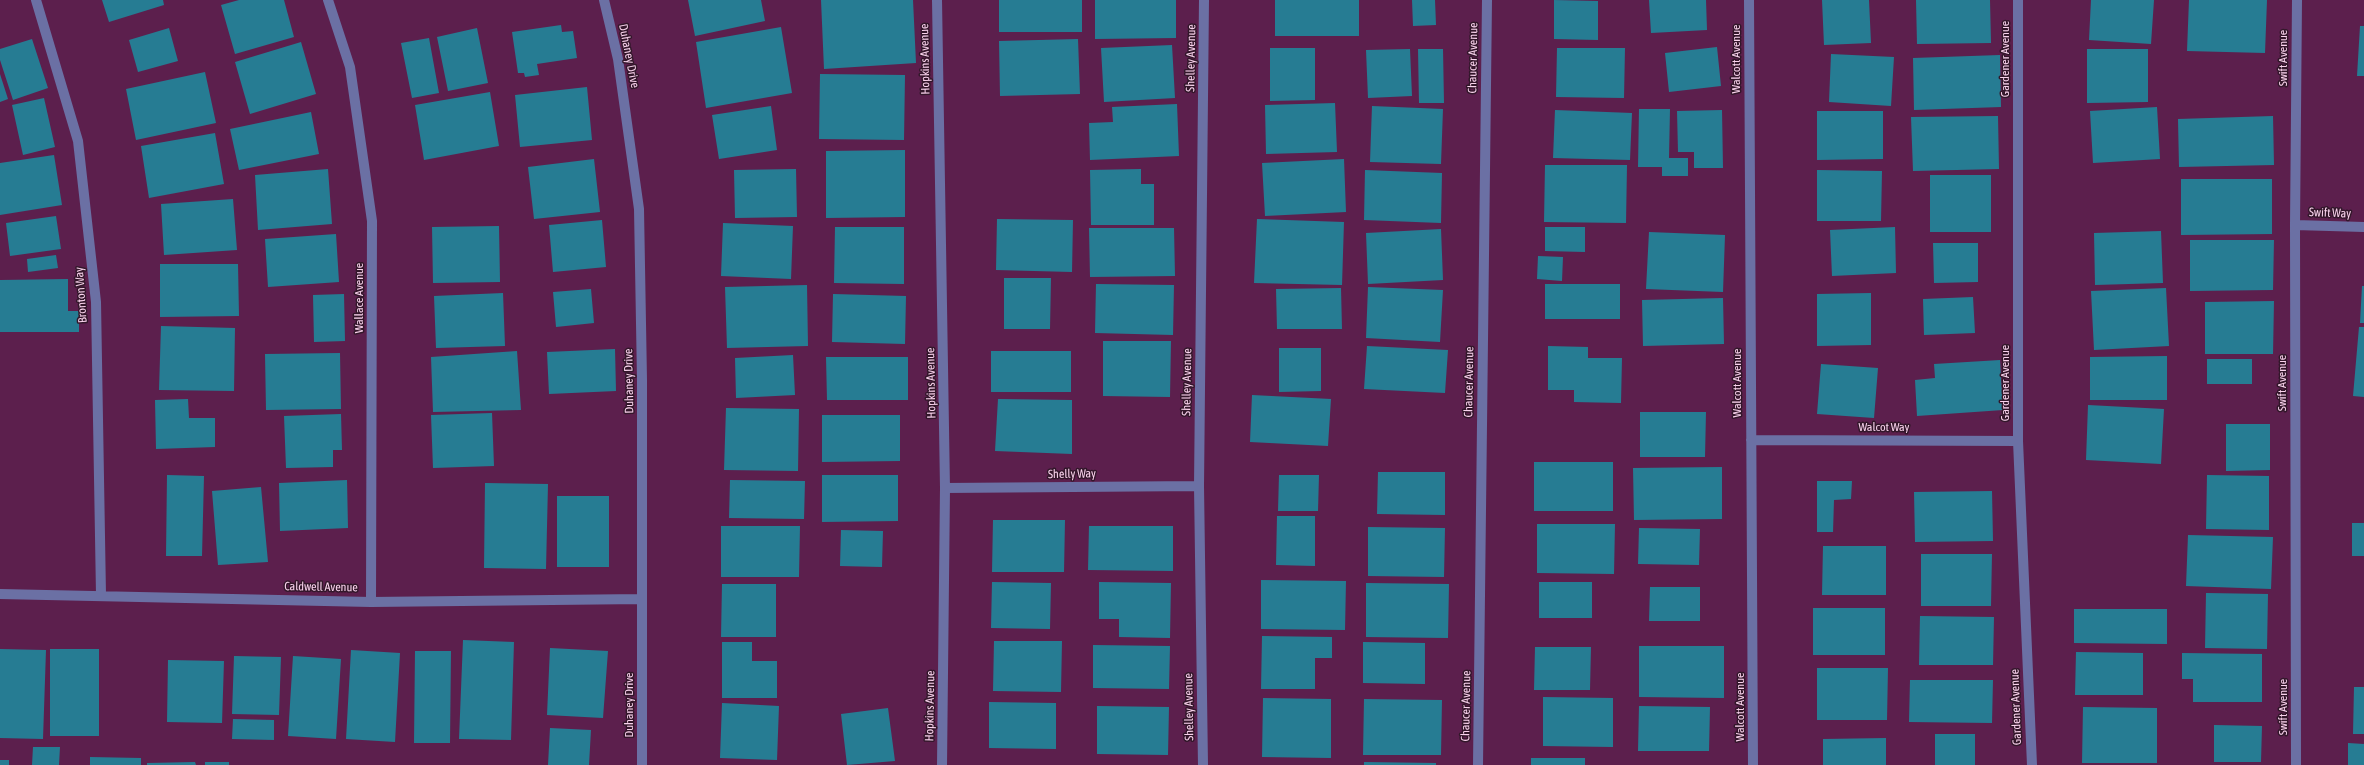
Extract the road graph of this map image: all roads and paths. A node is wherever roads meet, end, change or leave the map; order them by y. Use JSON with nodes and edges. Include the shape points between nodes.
{"nodes":[{"id":1,"x":36,"y":0,"type":"edge"},
{"id":2,"x":328,"y":0,"type":"edge"},
{"id":3,"x":604,"y":0,"type":"edge"},
{"id":4,"x":937,"y":0,"type":"edge"},
{"id":5,"x":1204,"y":0,"type":"edge"},
{"id":6,"x":1487,"y":0,"type":"edge"},
{"id":7,"x":1749,"y":0,"type":"edge"},
{"id":8,"x":2018,"y":0,"type":"edge"},
{"id":9,"x":2297,"y":0,"type":"edge"},
{"id":10,"x":2295,"y":225,"type":"junction"},
{"id":11,"x":2364,"y":227,"type":"edge"},
{"id":12,"x":1750,"y":440,"type":"junction"},
{"id":13,"x":2018,"y":441,"type":"junction"},
{"id":14,"x":1199,"y":486,"type":"junction"},
{"id":15,"x":945,"y":488,"type":"junction"},
{"id":16,"x":0,"y":594,"type":"edge"},
{"id":17,"x":101,"y":595,"type":"junction"},
{"id":18,"x":642,"y":599,"type":"junction"},
{"id":19,"x":371,"y":602,"type":"junction"},
{"id":20,"x":642,"y":765,"type":"edge"},
{"id":21,"x":942,"y":765,"type":"edge"},
{"id":22,"x":1203,"y":765,"type":"edge"},
{"id":23,"x":1478,"y":765,"type":"edge"},
{"id":24,"x":1753,"y":765,"type":"edge"},
{"id":25,"x":2032,"y":765,"type":"edge"},
{"id":26,"x":2296,"y":765,"type":"edge"}],
"edges":[{"from":1,"to":17,"type":"street","name":"Bronton Way","via":[[78,141],[96,302]]},
{"from":2,"to":19,"type":"street","name":"Wallace Avenue","via":[[350,68],[372,221]]},
{"from":3,"to":18,"type":"street","name":"Duhaney Drive","via":[[618,59],[639,209]]},
{"from":4,"to":15,"type":"street","name":"Hopkins Avenue"},
{"from":5,"to":14,"type":"street","name":"Shelley Avenue"},
{"from":6,"to":23,"type":"street","name":"Chaucer Avenue"},
{"from":7,"to":12,"type":"street","name":"Walcott Avenue"},
{"from":8,"to":13,"type":"street","name":"Gardener Avenue"},
{"from":9,"to":10,"type":"street","name":"Swift Avenue"},
{"from":10,"to":11,"type":"street","name":"Swift Way"},
{"from":10,"to":26,"type":"street","name":"Swift Avenue"},
{"from":12,"to":13,"type":"street","name":"Walcot Way"},
{"from":12,"to":24,"type":"street","name":"Walcott Avenue"},
{"from":13,"to":25,"type":"street","name":"Gardener Avenue"},
{"from":14,"to":15,"type":"street","name":"Shelly Way"},
{"from":14,"to":22,"type":"street","name":"Shelley Avenue"},
{"from":15,"to":21,"type":"street","name":"Hopkins Avenue"},
{"from":16,"to":17,"type":"street","name":"Caldwell Avenue"},
{"from":17,"to":19,"type":"street","name":"Caldwell Avenue"},
{"from":18,"to":19,"type":"street","name":"Caldwell Avenue"},
{"from":18,"to":20,"type":"street","name":"Duhaney Drive"}]}
